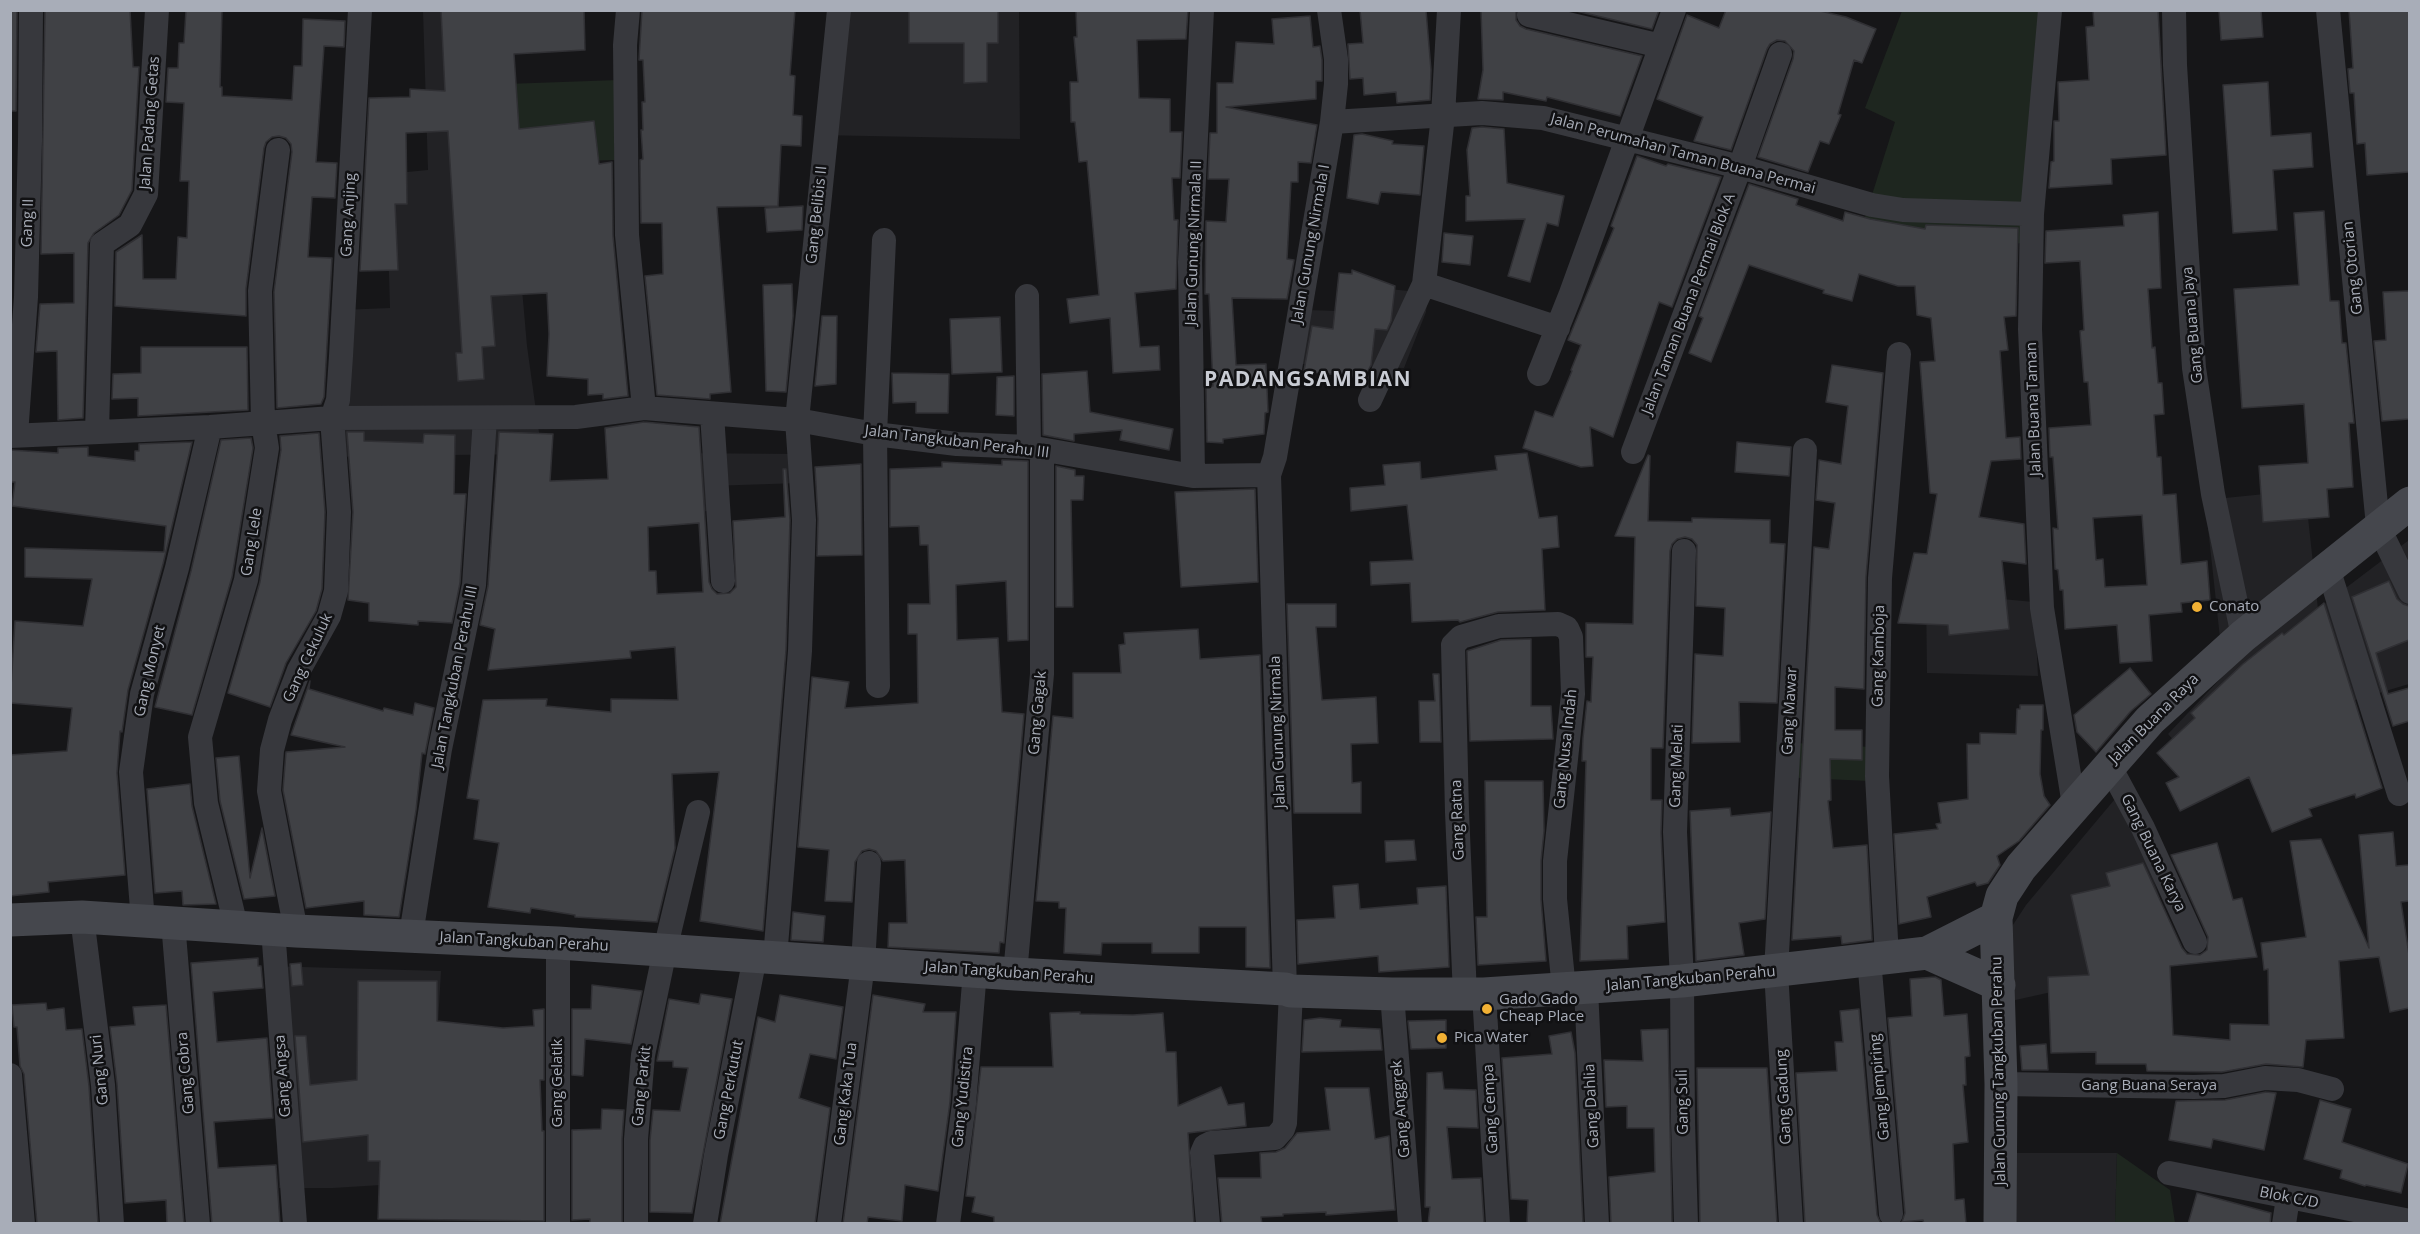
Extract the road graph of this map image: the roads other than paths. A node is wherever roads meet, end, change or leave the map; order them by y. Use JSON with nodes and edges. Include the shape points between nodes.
{"nodes":[{"id":1,"x":31,"y":10,"type":"edge"},
{"id":2,"x":157,"y":10,"type":"edge"},
{"id":3,"x":360,"y":10,"type":"edge"},
{"id":4,"x":628,"y":10,"type":"edge"},
{"id":5,"x":839,"y":10,"type":"edge"},
{"id":6,"x":1202,"y":10,"type":"edge"},
{"id":7,"x":1329,"y":10,"type":"edge"},
{"id":8,"x":1449,"y":10,"type":"edge"},
{"id":9,"x":1674,"y":10,"type":"edge"},
{"id":10,"x":2050,"y":10,"type":"edge"},
{"id":11,"x":2174,"y":10,"type":"edge"},
{"id":12,"x":2328,"y":10,"type":"edge"},
{"id":13,"x":1529,"y":15,"type":"dead end"},
{"id":14,"x":1661,"y":46,"type":"junction"},
{"id":15,"x":1780,"y":54,"type":"dead end"},
{"id":16,"x":1443,"y":116,"type":"junction"},
{"id":17,"x":1332,"y":122,"type":"junction"},
{"id":18,"x":1627,"y":139,"type":"junction"},
{"id":19,"x":278,"y":150,"type":"dead end"},
{"id":20,"x":1740,"y":167,"type":"junction"},
{"id":21,"x":2032,"y":214,"type":"junction"},
{"id":22,"x":884,"y":240,"type":"dead end"},
{"id":23,"x":1424,"y":284,"type":"junction"},
{"id":24,"x":1027,"y":296,"type":"dead end"},
{"id":25,"x":1558,"y":328,"type":"junction"},
{"id":26,"x":1899,"y":354,"type":"dead end"},
{"id":27,"x":1539,"y":374,"type":"dead end"},
{"id":28,"x":1370,"y":400,"type":"dead end"},
{"id":29,"x":644,"y":408,"type":"junction"},
{"id":30,"x":712,"y":414,"type":"junction"},
{"id":31,"x":332,"y":418,"type":"junction"},
{"id":32,"x":485,"y":418,"type":"junction"},
{"id":33,"x":797,"y":420,"type":"junction"},
{"id":34,"x":263,"y":422,"type":"junction"},
{"id":35,"x":210,"y":427,"type":"junction"},
{"id":36,"x":97,"y":432,"type":"junction"},
{"id":37,"x":875,"y":434,"type":"junction"},
{"id":38,"x":13,"y":435,"type":"edge"},
{"id":39,"x":1036,"y":449,"type":"junction"},
{"id":40,"x":1805,"y":450,"type":"dead end"},
{"id":41,"x":1633,"y":452,"type":"dead end"},
{"id":42,"x":1193,"y":476,"type":"junction"},
{"id":43,"x":1269,"y":476,"type":"junction"},
{"id":44,"x":2409,"y":503,"type":"edge"},
{"id":45,"x":2378,"y":526,"type":"junction"},
{"id":46,"x":1684,"y":550,"type":"dead end"},
{"id":47,"x":2328,"y":568,"type":"junction"},
{"id":48,"x":723,"y":581,"type":"dead end"},
{"id":49,"x":2409,"y":592,"type":"edge"},
{"id":50,"x":2243,"y":636,"type":"junction"},
{"id":51,"x":1453,"y":645,"type":"joint"},
{"id":52,"x":878,"y":686,"type":"dead end"},
{"id":53,"x":2109,"y":765,"type":"junction"},
{"id":54,"x":2399,"y":794,"type":"dead end"},
{"id":55,"x":2073,"y":805,"type":"junction"},
{"id":56,"x":698,"y":812,"type":"dead end"},
{"id":57,"x":869,"y":862,"type":"dead end"},
{"id":58,"x":82,"y":917,"type":"junction"},
{"id":59,"x":1996,"y":918,"type":"junction"},
{"id":60,"x":10,"y":920,"type":"edge"},
{"id":61,"x":158,"y":921,"type":"junction"},
{"id":62,"x":236,"y":926,"type":"junction"},
{"id":63,"x":284,"y":930,"type":"junction"},
{"id":64,"x":411,"y":935,"type":"junction"},
{"id":65,"x":2195,"y":942,"type":"dead end"},
{"id":66,"x":558,"y":943,"type":"junction"},
{"id":67,"x":665,"y":950,"type":"junction"},
{"id":68,"x":1927,"y":954,"type":"junction"},
{"id":69,"x":765,"y":958,"type":"junction"},
{"id":70,"x":1878,"y":958,"type":"junction"},
{"id":71,"x":863,"y":964,"type":"junction"},
{"id":72,"x":975,"y":971,"type":"junction"},
{"id":73,"x":1776,"y":971,"type":"junction"},
{"id":74,"x":1015,"y":974,"type":"junction"},
{"id":75,"x":1682,"y":981,"type":"junction"},
{"id":76,"x":1999,"y":985,"type":"junction"},
{"id":77,"x":1575,"y":988,"type":"junction"},
{"id":78,"x":1288,"y":990,"type":"junction"},
{"id":79,"x":1392,"y":994,"type":"junction"},
{"id":80,"x":1475,"y":995,"type":"junction"},
{"id":81,"x":10,"y":1075,"type":"edge"},
{"id":82,"x":2001,"y":1084,"type":"junction"},
{"id":83,"x":2332,"y":1089,"type":"dead end"},
{"id":84,"x":2169,"y":1173,"type":"dead end"},
{"id":85,"x":2288,"y":1198,"type":"junction"},
{"id":86,"x":1891,"y":1214,"type":"dead end"},
{"id":87,"x":2409,"y":1221,"type":"edge"},
{"id":88,"x":23,"y":1224,"type":"edge"},
{"id":89,"x":112,"y":1224,"type":"edge"},
{"id":90,"x":198,"y":1224,"type":"edge"},
{"id":91,"x":294,"y":1224,"type":"edge"},
{"id":92,"x":558,"y":1224,"type":"edge"},
{"id":93,"x":636,"y":1224,"type":"edge"},
{"id":94,"x":705,"y":1224,"type":"edge"},
{"id":95,"x":829,"y":1224,"type":"edge"},
{"id":96,"x":948,"y":1224,"type":"edge"},
{"id":97,"x":1208,"y":1224,"type":"edge"},
{"id":98,"x":1410,"y":1224,"type":"edge"},
{"id":99,"x":1498,"y":1224,"type":"edge"},
{"id":100,"x":1597,"y":1224,"type":"edge"},
{"id":101,"x":1686,"y":1224,"type":"edge"},
{"id":102,"x":1791,"y":1224,"type":"edge"},
{"id":103,"x":2000,"y":1224,"type":"edge"},
{"id":104,"x":2284,"y":1224,"type":"edge"}],
"edges":[{"from":1,"to":38,"type":"street","name":"Gang II","via":[[26,297]]},
{"from":2,"to":36,"type":"street","name":"Jalan Padang Getas","via":[[146,194],[130,225],[102,244]]},
{"from":3,"to":31,"type":"street","name":"Gang Anjing","via":[[338,400]]},
{"from":4,"to":29,"type":"street","via":[[627,235]]},
{"from":5,"to":33,"type":"street","name":"Gang Belibis II"},
{"from":6,"to":42,"type":"street","name":"Jalan Gunung Nirmala II","via":[[1190,262]]},
{"from":7,"to":17,"type":"street","name":"Jalan Gunung Nirmala I","via":[[1336,59]]},
{"from":8,"to":16,"type":"street"},
{"from":9,"to":14,"type":"street"},
{"from":10,"to":21,"type":"street","name":"Jalan Buana Taman"},
{"from":11,"to":50,"type":"street","name":"Gang Buana Jaya","via":[[2194,368],[2213,494]]},
{"from":12,"to":45,"type":"street","name":"Gang Otorian"},
{"from":13,"to":14,"type":"street"},
{"from":14,"to":18,"type":"street"},
{"from":15,"to":20,"type":"street","name":"Jalan Taman Buana Permai Blok A"},
{"from":16,"to":17,"type":"street","name":"Jalan Perumahan Taman Buana Permai"},
{"from":16,"to":18,"type":"street","name":"Jalan Perumahan Taman Buana Permai","via":[[1482,113],[1543,117]]},
{"from":16,"to":23,"type":"street"},
{"from":17,"to":43,"type":"street","name":"Jalan Gunung Nirmala I"},
{"from":18,"to":20,"type":"street","name":"Jalan Perumahan Taman Buana Permai"},
{"from":18,"to":25,"type":"street"},
{"from":19,"to":34,"type":"street","name":"Gang Lele","via":[[260,291]]},
{"from":20,"to":21,"type":"street","name":"Jalan Perumahan Taman Buana Permai","via":[[1872,205],[1903,210]]},
{"from":20,"to":41,"type":"street","name":"Jalan Taman Buana Permai Blok A"},
{"from":21,"to":55,"type":"street","name":"Jalan Buana Taman","via":[[2030,329],[2042,609]]},
{"from":22,"to":37,"type":"street"},
{"from":23,"to":25,"type":"street"},
{"from":23,"to":28,"type":"street"},
{"from":24,"to":39,"type":"street","name":"Gang Gagak"},
{"from":25,"to":27,"type":"street"},
{"from":26,"to":70,"type":"street","name":"Gang Kamboja","via":[[1880,578]]},
{"from":29,"to":30,"type":"street","name":"Jalan Tangkuban Perahu III"},
{"from":29,"to":32,"type":"street","name":"Jalan Tangkuban Perahu III","via":[[576,417]]},
{"from":30,"to":33,"type":"street","name":"Jalan Tangkuban Perahu III"},
{"from":30,"to":48,"type":"street"},
{"from":31,"to":32,"type":"street","name":"Jalan Tangkuban Perahu III"},
{"from":31,"to":34,"type":"street","name":"Jalan Tangkuban Perahu III"},
{"from":31,"to":63,"type":"street","name":"Gang Cekuluk","via":[[339,512],[336,591],[329,616],[299,670],[272,750],[269,791]]},
{"from":32,"to":64,"type":"street","name":"Jalan Tangkuban Perahu III","via":[[474,585],[440,749]]},
{"from":33,"to":37,"type":"street","name":"Jalan Tangkuban Perahu III"},
{"from":33,"to":69,"type":"street","name":"Gang Belibis II","via":[[804,520],[800,651]]},
{"from":34,"to":35,"type":"street","name":"Jalan Tangkuban Perahu III"},
{"from":34,"to":62,"type":"street","name":"Gang Lele","via":[[267,448],[246,580],[200,737],[206,803]]},
{"from":35,"to":36,"type":"street","name":"Jalan Tangkuban Perahu III"},
{"from":35,"to":61,"type":"street","name":"Gang Monyet","via":[[142,694],[131,772]]},
{"from":36,"to":38,"type":"street","name":"Jalan Tangkuban Perahu III"},
{"from":37,"to":39,"type":"street","name":"Jalan Tangkuban Perahu III"},
{"from":37,"to":52,"type":"street"},
{"from":39,"to":42,"type":"street","name":"Jalan Tangkuban Perahu III"},
{"from":39,"to":74,"type":"street","name":"Gang Gagak","via":[[1042,674]]},
{"from":40,"to":73,"type":"street","name":"Gang Mawar"},
{"from":42,"to":43,"type":"street","name":"Jalan Tangkuban Perahu III"},
{"from":43,"to":78,"type":"street","name":"Jalan Gunung Nirmala"},
{"from":44,"to":45,"type":"street","name":"Jalan Buana Raya"},
{"from":45,"to":47,"type":"street","name":"Jalan Buana Raya"},
{"from":45,"to":49,"type":"street","name":"Gang Otorian"},
{"from":46,"to":75,"type":"street","name":"Gang Melati","via":[[1675,832]]},
{"from":47,"to":50,"type":"street","name":"Jalan Buana Raya"},
{"from":47,"to":54,"type":"street"},
{"from":50,"to":53,"type":"street","name":"Jalan Buana Raya","via":[[2150,720]]},
{"from":51,"to":77,"type":"street","name":"Gang Nusa Indah","via":[[1461,637],[1499,626],[1557,624],[1567,628],[1571,637],[1573,694],[1555,861],[1555,899]]},
{"from":51,"to":80,"type":"street","name":"Gang Ratna","via":[[1457,812]]},
{"from":53,"to":55,"type":"street","name":"Jalan Buana Raya"},
{"from":53,"to":65,"type":"street","name":"Gang Buana Karya"},
{"from":55,"to":59,"type":"street","name":"Jalan Buana Raya","via":[[2011,880]]},
{"from":56,"to":67,"type":"street","name":"Gang Parkit"},
{"from":57,"to":71,"type":"street","name":"Gang Kaka Tua"},
{"from":58,"to":60,"type":"street","name":"Jalan Tangkuban Perahu"},
{"from":58,"to":61,"type":"street","name":"Jalan Tangkuban Perahu"},
{"from":58,"to":89,"type":"street","name":"Gang Nuri","via":[[103,1085]]},
{"from":59,"to":68,"type":"street"},
{"from":59,"to":76,"type":"street","name":"Jalan Gunung Tangkuban Perahu"},
{"from":61,"to":62,"type":"street","name":"Jalan Tangkuban Perahu"},
{"from":61,"to":90,"type":"street","name":"Gang Cobra"},
{"from":62,"to":63,"type":"street","name":"Jalan Tangkuban Perahu"},
{"from":63,"to":64,"type":"street","name":"Jalan Tangkuban Perahu"},
{"from":63,"to":91,"type":"street","name":"Gang Angsa"},
{"from":64,"to":66,"type":"street","name":"Jalan Tangkuban Perahu"},
{"from":66,"to":67,"type":"street","name":"Jalan Tangkuban Perahu"},
{"from":66,"to":92,"type":"street","name":"Gang Gelatik"},
{"from":67,"to":69,"type":"street","name":"Jalan Tangkuban Perahu"},
{"from":67,"to":93,"type":"street","name":"Gang Parkit","via":[[643,1054],[636,1139]]},
{"from":68,"to":70,"type":"street","name":"Jalan Tangkuban Perahu"},
{"from":68,"to":76,"type":"street","name":"Jalan Tangkuban Perahu"},
{"from":69,"to":71,"type":"street","name":"Jalan Tangkuban Perahu"},
{"from":69,"to":94,"type":"street","name":"Gang Perkutut","via":[[716,1155]]},
{"from":70,"to":73,"type":"street","name":"Jalan Tangkuban Perahu"},
{"from":70,"to":86,"type":"street","name":"Gang Jempiring"},
{"from":71,"to":72,"type":"street","name":"Jalan Tangkuban Perahu"},
{"from":71,"to":95,"type":"street","name":"Gang Kaka Tua"},
{"from":72,"to":74,"type":"street","name":"Jalan Tangkuban Perahu"},
{"from":72,"to":96,"type":"street","name":"Gang Yudistira"},
{"from":73,"to":75,"type":"street","name":"Jalan Tangkuban Perahu"},
{"from":73,"to":102,"type":"street","name":"Gang Gadung"},
{"from":74,"to":78,"type":"street","name":"Jalan Tangkuban Perahu"},
{"from":75,"to":77,"type":"street","name":"Jalan Tangkuban Perahu"},
{"from":75,"to":101,"type":"street","name":"Gang Suli"},
{"from":76,"to":82,"type":"street","name":"Jalan Gunung Tangkuban Perahu"},
{"from":77,"to":80,"type":"street","name":"Jalan Tangkuban Perahu"},
{"from":77,"to":100,"type":"street","name":"Gang Dahlia"},
{"from":78,"to":79,"type":"street","name":"Jalan Tangkuban Perahu"},
{"from":78,"to":97,"type":"street","name":"Jalan Gunung Nirmala","via":[[1283,1129],[1275,1138],[1205,1146],[1202,1153]]},
{"from":79,"to":80,"type":"street","name":"Jalan Tangkuban Perahu"},
{"from":79,"to":98,"type":"street","name":"Gang Anggrek"},
{"from":80,"to":99,"type":"street","name":"Gang Cempa"},
{"from":81,"to":88,"type":"street"},
{"from":82,"to":83,"type":"street","name":"Gang Buana Seraya","via":[[2194,1087],[2265,1078],[2298,1080]]},
{"from":82,"to":103,"type":"street","name":"Jalan Gunung Tangkuban Perahu"},
{"from":84,"to":85,"type":"street","name":"Blok C/D"},
{"from":85,"to":87,"type":"street","name":"Blok C/D"},
{"from":85,"to":104,"type":"street"}]}
